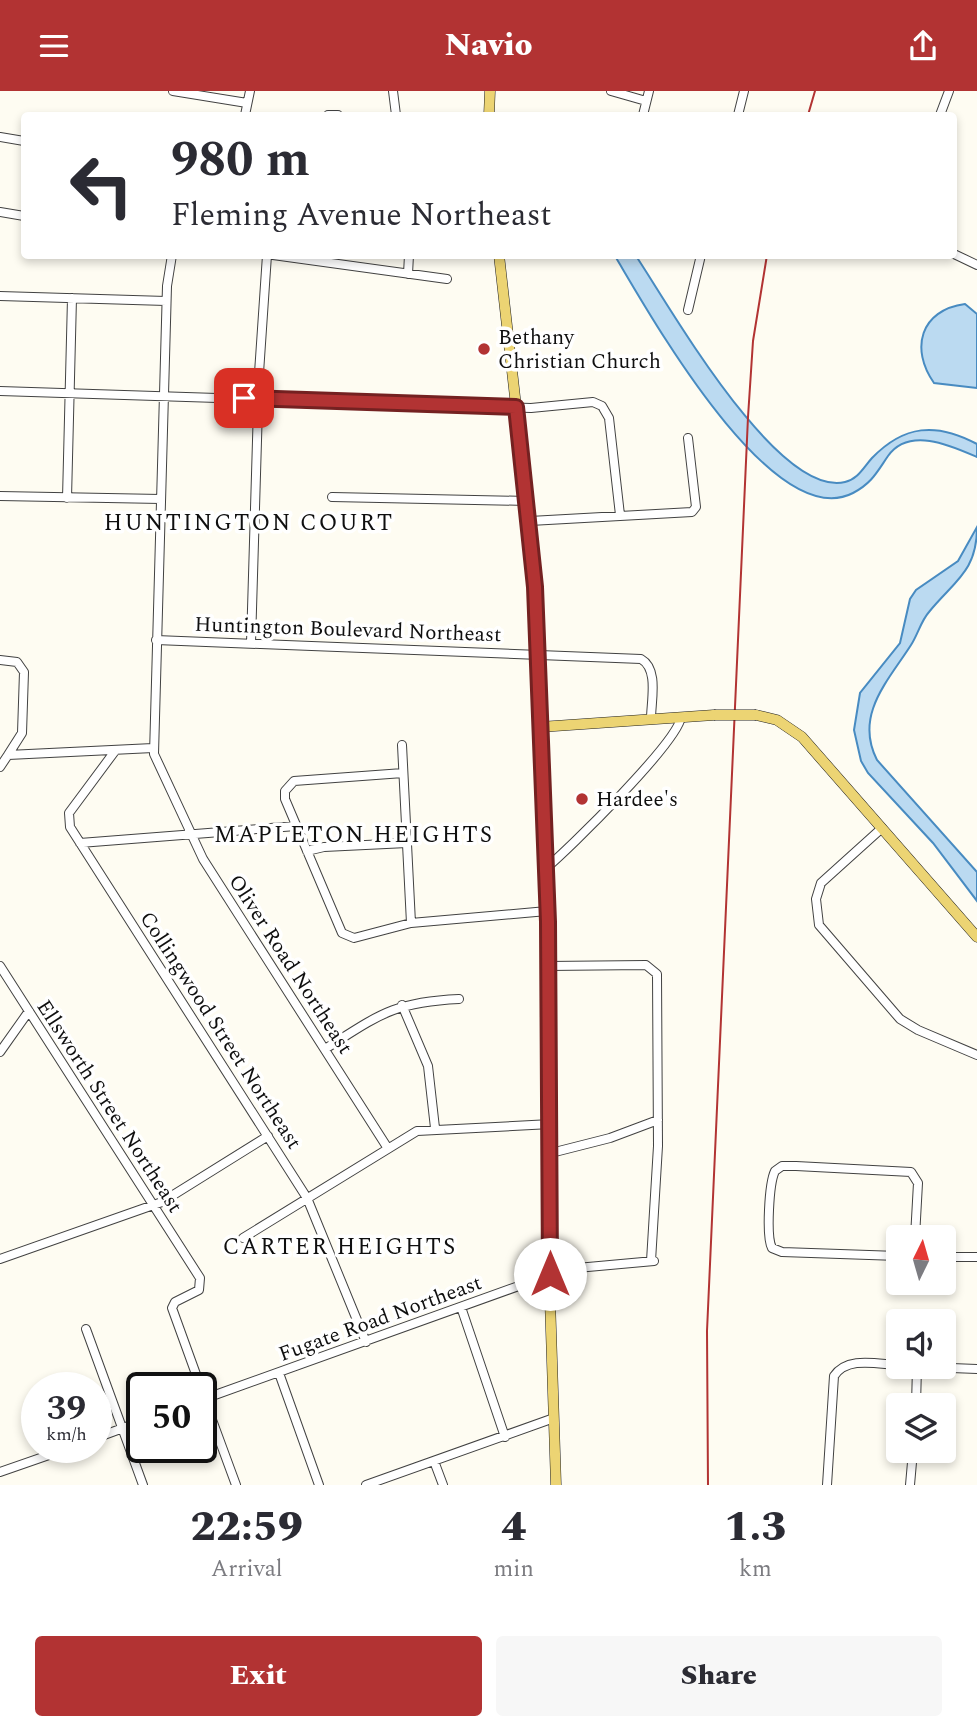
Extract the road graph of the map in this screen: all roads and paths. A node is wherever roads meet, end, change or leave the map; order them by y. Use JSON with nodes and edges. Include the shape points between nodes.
{"nodes":[{"id":1,"x":173,"y":91,"type":"edge"},
{"id":2,"x":250,"y":91,"type":"edge"},
{"id":3,"x":393,"y":91,"type":"edge"},
{"id":4,"x":490,"y":91,"type":"edge"},
{"id":5,"x":611,"y":91,"type":"edge"},
{"id":6,"x":649,"y":91,"type":"edge"},
{"id":7,"x":744,"y":91,"type":"edge"},
{"id":8,"x":949,"y":91,"type":"edge"},
{"id":9,"x":646,"y":101,"type":"junction"},
{"id":10,"x":247,"y":103,"type":"junction"},
{"id":11,"x":246,"y":112,"type":"edge"},
{"id":12,"x":396,"y":112,"type":"edge"},
{"id":13,"x":489,"y":112,"type":"edge"},
{"id":14,"x":644,"y":112,"type":"edge"},
{"id":15,"x":739,"y":112,"type":"edge"},
{"id":16,"x":941,"y":112,"type":"edge"},
{"id":17,"x":0,"y":137,"type":"edge"},
{"id":18,"x":21,"y":140,"type":"edge"},
{"id":19,"x":0,"y":212,"type":"edge"},
{"id":20,"x":21,"y":216,"type":"edge"},
{"id":21,"x":957,"y":255,"type":"edge"},
{"id":22,"x":171,"y":259,"type":"edge"},
{"id":23,"x":267,"y":259,"type":"edge"},
{"id":24,"x":301,"y":259,"type":"edge"},
{"id":25,"x":409,"y":259,"type":"edge"},
{"id":26,"x":499,"y":259,"type":"edge"},
{"id":27,"x":700,"y":259,"type":"edge"},
{"id":28,"x":977,"y":265,"type":"edge"},
{"id":29,"x":408,"y":274,"type":"junction"},
{"id":30,"x":447,"y":279,"type":"dead end"},
{"id":31,"x":0,"y":296,"type":"edge"},
{"id":32,"x":72,"y":298,"type":"junction"},
{"id":33,"x":166,"y":301,"type":"junction"},
{"id":34,"x":688,"y":310,"type":"dead end"},
{"id":35,"x":0,"y":391,"type":"edge"},
{"id":36,"x":70,"y":393,"type":"junction"},
{"id":37,"x":163,"y":395,"type":"junction"},
{"id":38,"x":258,"y":398,"type":"junction"},
{"id":39,"x":516,"y":407,"type":"junction"},
{"id":40,"x":688,"y":438,"type":"dead end"},
{"id":41,"x":0,"y":496,"type":"edge"},
{"id":42,"x":332,"y":497,"type":"dead end"},
{"id":43,"x":66,"y":498,"type":"junction"},
{"id":44,"x":161,"y":499,"type":"junction"},
{"id":45,"x":527,"y":501,"type":"junction"},
{"id":46,"x":620,"y":515,"type":"junction"},
{"id":47,"x":530,"y":521,"type":"junction"},
{"id":48,"x":156,"y":640,"type":"junction"},
{"id":49,"x":251,"y":643,"type":"junction"},
{"id":50,"x":537,"y":653,"type":"junction"},
{"id":51,"x":0,"y":660,"type":"edge"},
{"id":52,"x":681,"y":717,"type":"junction"},
{"id":53,"x":651,"y":719,"type":"junction"},
{"id":54,"x":540,"y":727,"type":"junction"},
{"id":55,"x":402,"y":745,"type":"dead end"},
{"id":56,"x":153,"y":748,"type":"junction"},
{"id":57,"x":115,"y":751,"type":"junction"},
{"id":58,"x":8,"y":755,"type":"junction"},
{"id":59,"x":0,"y":767,"type":"edge"},
{"id":60,"x":403,"y":773,"type":"junction"},
{"id":61,"x":296,"y":826,"type":"junction"},
{"id":62,"x":882,"y":828,"type":"junction"},
{"id":63,"x":190,"y":835,"type":"junction"},
{"id":64,"x":80,"y":843,"type":"junction"},
{"id":65,"x":407,"y":843,"type":"junction"},
{"id":66,"x":307,"y":851,"type":"junction"},
{"id":67,"x":545,"y":869,"type":"junction"},
{"id":68,"x":547,"y":911,"type":"junction"},
{"id":69,"x":411,"y":923,"type":"junction"},
{"id":70,"x":977,"y":937,"type":"edge"},
{"id":71,"x":0,"y":966,"type":"edge"},
{"id":72,"x":548,"y":966,"type":"junction"},
{"id":73,"x":459,"y":999,"type":"dead end"},
{"id":74,"x":402,"y":1005,"type":"junction"},
{"id":75,"x":29,"y":1011,"type":"junction"},
{"id":76,"x":325,"y":1049,"type":"junction"},
{"id":77,"x":0,"y":1052,"type":"edge"},
{"id":78,"x":977,"y":1055,"type":"edge"},
{"id":79,"x":658,"y":1120,"type":"junction"},
{"id":80,"x":551,"y":1124,"type":"junction"},
{"id":81,"x":435,"y":1128,"type":"junction"},
{"id":82,"x":268,"y":1136,"type":"junction"},
{"id":83,"x":387,"y":1147,"type":"junction"},
{"id":84,"x":551,"y":1153,"type":"junction"},
{"id":85,"x":307,"y":1198,"type":"junction"},
{"id":86,"x":153,"y":1206,"type":"junction"},
{"id":87,"x":915,"y":1225,"type":"edge"},
{"id":88,"x":243,"y":1238,"type":"dead end"},
{"id":89,"x":886,"y":1256,"type":"edge"},
{"id":90,"x":956,"y":1257,"type":"edge"},
{"id":91,"x":977,"y":1257,"type":"edge"},
{"id":92,"x":0,"y":1259,"type":"edge"},
{"id":93,"x":550,"y":1274,"type":"junction"},
{"id":94,"x":461,"y":1307,"type":"junction"},
{"id":95,"x":86,"y":1329,"type":"dead end"},
{"id":96,"x":366,"y":1342,"type":"junction"},
{"id":97,"x":886,"y":1365,"type":"edge"},
{"id":98,"x":956,"y":1368,"type":"edge"},
{"id":99,"x":977,"y":1369,"type":"edge"},
{"id":100,"x":194,"y":1372,"type":"edge"},
{"id":101,"x":279,"y":1373,"type":"junction"},
{"id":102,"x":217,"y":1390,"type":"edge"},
{"id":103,"x":554,"y":1418,"type":"junction"},
{"id":104,"x":126,"y":1427,"type":"edge"},
{"id":105,"x":123,"y":1428,"type":"junction"},
{"id":106,"x":112,"y":1432,"type":"edge"},
{"id":107,"x":217,"y":1434,"type":"edge"},
{"id":108,"x":505,"y":1437,"type":"junction"},
{"id":109,"x":434,"y":1461,"type":"junction"},
{"id":110,"x":26,"y":1463,"type":"edge"},
{"id":111,"x":913,"y":1463,"type":"edge"},
{"id":112,"x":0,"y":1472,"type":"edge"},
{"id":113,"x":143,"y":1485,"type":"edge"},
{"id":114,"x":236,"y":1485,"type":"edge"},
{"id":115,"x":318,"y":1485,"type":"edge"},
{"id":116,"x":366,"y":1485,"type":"edge"},
{"id":117,"x":443,"y":1485,"type":"edge"},
{"id":118,"x":556,"y":1485,"type":"edge"},
{"id":119,"x":827,"y":1485,"type":"edge"},
{"id":120,"x":910,"y":1485,"type":"edge"}],
"edges":[{"from":1,"to":10,"type":"street"},
{"from":2,"to":10,"type":"street"},
{"from":3,"to":12,"type":"street"},
{"from":4,"to":13,"type":"main road"},
{"from":5,"to":9,"type":"street"},
{"from":6,"to":9,"type":"street"},
{"from":7,"to":15,"type":"street"},
{"from":8,"to":16,"type":"street"},
{"from":9,"to":14,"type":"street"},
{"from":10,"to":11,"type":"street"},
{"from":17,"to":18,"type":"street"},
{"from":19,"to":20,"type":"street"},
{"from":21,"to":28,"type":"street"},
{"from":22,"to":33,"type":"street","name":"Oliver Road Northeast"},
{"from":23,"to":38,"type":"street"},
{"from":24,"to":29,"type":"street"},
{"from":25,"to":29,"type":"street"},
{"from":26,"to":39,"type":"main road"},
{"from":27,"to":34,"type":"street"},
{"from":29,"to":30,"type":"street"},
{"from":31,"to":32,"type":"street"},
{"from":32,"to":33,"type":"street"},
{"from":32,"to":36,"type":"street"},
{"from":33,"to":37,"type":"street","name":"Oliver Road Northeast"},
{"from":35,"to":36,"type":"street"},
{"from":36,"to":37,"type":"street"},
{"from":36,"to":43,"type":"street"},
{"from":37,"to":38,"type":"street"},
{"from":37,"to":44,"type":"street","name":"Oliver Road Northeast"},
{"from":38,"to":39,"type":"street"},
{"from":38,"to":49,"type":"street"},
{"from":39,"to":45,"type":"main road"},
{"from":39,"to":46,"type":"street","via":[[588,402],[606,409]]},
{"from":40,"to":46,"type":"street","via":[[695,509],[688,514]]},
{"from":41,"to":43,"type":"street"},
{"from":42,"to":45,"type":"street"},
{"from":43,"to":44,"type":"street"},
{"from":44,"to":48,"type":"street","name":"Oliver Road Northeast"},
{"from":45,"to":47,"type":"main road"},
{"from":46,"to":47,"type":"street"},
{"from":47,"to":50,"type":"main road"},
{"from":48,"to":49,"type":"street","name":"Huntington Boulevard Northeast"},
{"from":48,"to":56,"type":"street","name":"Oliver Road Northeast"},
{"from":49,"to":50,"type":"street","name":"Huntington Boulevard Northeast"},
{"from":50,"to":53,"type":"street","name":"Huntington Boulevard Northeast","via":[[645,661],[652,674]]},
{"from":50,"to":54,"type":"main road"},
{"from":51,"to":58,"type":"street","via":[[17,662],[24,672],[22,733]]},
{"from":52,"to":53,"type":"main road"},
{"from":52,"to":62,"type":"main road","bridge":true,"via":[[757,715],[777,720],[802,737]]},
{"from":52,"to":67,"type":"street","via":[[678,730],[660,754]]},
{"from":53,"to":54,"type":"main road"},
{"from":54,"to":67,"type":"main road"},
{"from":55,"to":60,"type":"street"},
{"from":56,"to":57,"type":"street"},
{"from":56,"to":63,"type":"street","name":"Oliver Road Northeast"},
{"from":57,"to":58,"type":"street"},
{"from":57,"to":64,"type":"street","name":"Collingwood Street Northeast","via":[[69,813],[70,827]]},
{"from":58,"to":59,"type":"street"},
{"from":60,"to":61,"type":"street","via":[[294,781],[287,787],[285,799]]},
{"from":60,"to":65,"type":"street"},
{"from":61,"to":63,"type":"street"},
{"from":61,"to":66,"type":"street"},
{"from":62,"to":70,"type":"main road"},
{"from":62,"to":78,"type":"street","via":[[818,888],[819,925],[900,1019]]},
{"from":63,"to":64,"type":"street"},
{"from":63,"to":76,"type":"street","name":"Oliver Road Northeast"},
{"from":64,"to":82,"type":"street","name":"Collingwood Street Northeast"},
{"from":65,"to":66,"type":"street"},
{"from":65,"to":69,"type":"street"},
{"from":66,"to":69,"type":"street","via":[[346,936],[359,937]]},
{"from":67,"to":68,"type":"main road"},
{"from":68,"to":69,"type":"street"},
{"from":68,"to":72,"type":"main road"},
{"from":71,"to":75,"type":"street","name":"Ellsworth Street Northeast"},
{"from":72,"to":79,"type":"street","via":[[651,967],[657,977]]},
{"from":72,"to":80,"type":"main road"},
{"from":73,"to":74,"type":"street"},
{"from":74,"to":76,"type":"street"},
{"from":74,"to":81,"type":"street","via":[[428,1066]]},
{"from":75,"to":77,"type":"street"},
{"from":75,"to":86,"type":"street","name":"Ellsworth Street Northeast"},
{"from":76,"to":83,"type":"street","name":"Oliver Road Northeast"},
{"from":79,"to":84,"type":"street"},
{"from":79,"to":93,"type":"street","name":"Fugate Road Northeast","via":[[653,1261],[582,1266]]},
{"from":80,"to":81,"type":"street"},
{"from":80,"to":84,"type":"main road"},
{"from":81,"to":83,"type":"street","via":[[409,1134]]},
{"from":82,"to":85,"type":"street","name":"Collingwood Street Northeast"},
{"from":82,"to":86,"type":"street"},
{"from":83,"to":85,"type":"street"},
{"from":84,"to":93,"type":"main road"},
{"from":85,"to":88,"type":"street"},
{"from":85,"to":96,"type":"street","name":"Collingwood Street Northeast"},
{"from":86,"to":92,"type":"street"},
{"from":86,"to":100,"type":"street","name":"Ellsworth Street Northeast","via":[[200,1278],[196,1292],[172,1308]]},
{"from":87,"to":89,"type":"street","via":[[917,1179],[906,1170],[782,1166],[773,1174],[769,1245],[782,1252]]},
{"from":90,"to":91,"type":"street"},
{"from":93,"to":94,"type":"street","name":"Fugate Road Northeast"},
{"from":93,"to":103,"type":"main road"},
{"from":94,"to":96,"type":"street","name":"Fugate Road Northeast"},
{"from":94,"to":108,"type":"street"},
{"from":95,"to":105,"type":"street"},
{"from":96,"to":101,"type":"street","name":"Fugate Road Northeast"},
{"from":97,"to":119,"type":"street","via":[[852,1364],[837,1371],[831,1395]]},
{"from":98,"to":99,"type":"street"},
{"from":101,"to":102,"type":"street","name":"Fugate Road Northeast"},
{"from":101,"to":115,"type":"street"},
{"from":103,"to":108,"type":"street"},
{"from":103,"to":118,"type":"main road"},
{"from":104,"to":105,"type":"street"},
{"from":105,"to":106,"type":"street"},
{"from":105,"to":113,"type":"street"},
{"from":107,"to":114,"type":"street"},
{"from":108,"to":109,"type":"street"},
{"from":109,"to":116,"type":"street"},
{"from":109,"to":117,"type":"street"},
{"from":110,"to":112,"type":"street"},
{"from":111,"to":120,"type":"street"}]}
